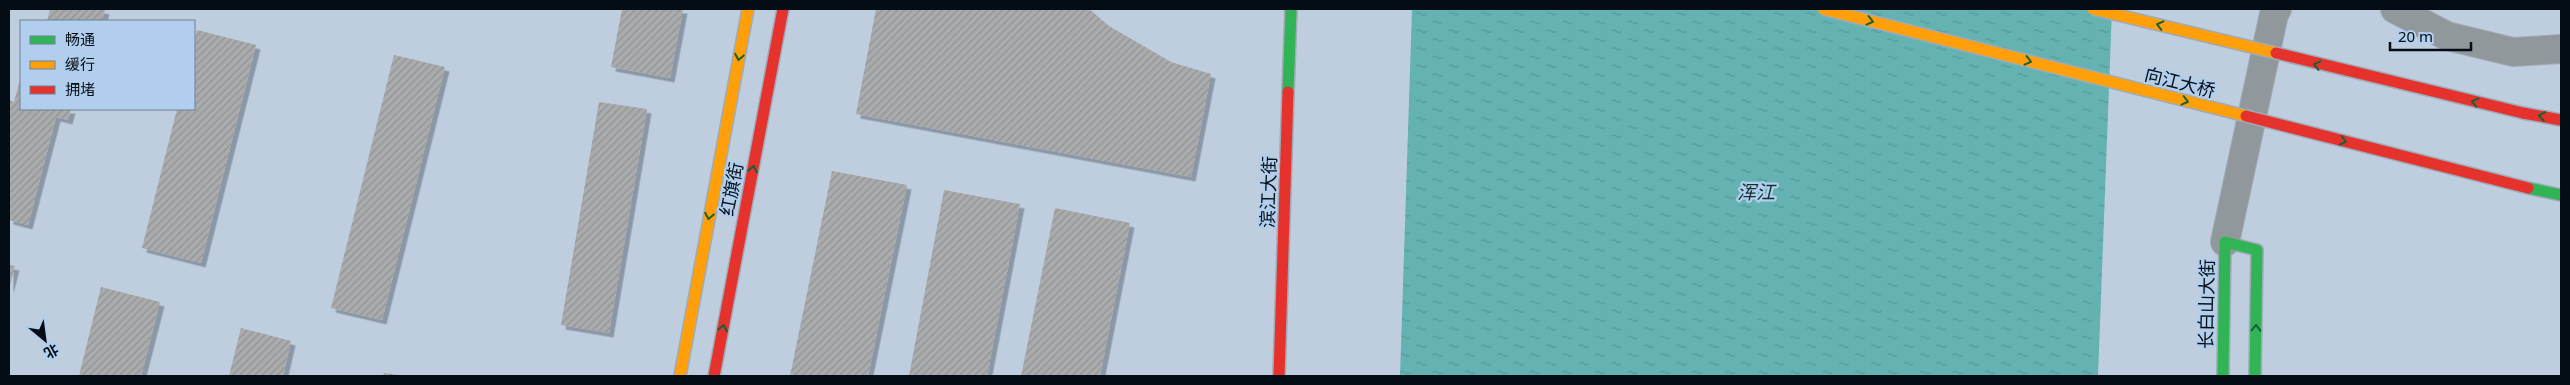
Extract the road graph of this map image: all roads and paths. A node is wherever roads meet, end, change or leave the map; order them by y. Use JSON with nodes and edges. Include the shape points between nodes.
{"nodes":[{"id":1,"x":748,"y":9,"type":"edge"},
{"id":2,"x":783,"y":9,"type":"edge"},
{"id":3,"x":1291,"y":9,"type":"edge"},
{"id":4,"x":1823,"y":9,"type":"edge"},
{"id":5,"x":2093,"y":9,"type":"edge"},
{"id":6,"x":2277,"y":9,"type":"edge"},
{"id":7,"x":2395,"y":9,"type":"edge"},
{"id":8,"x":2561,"y":49,"type":"edge"},
{"id":9,"x":2561,"y":120,"type":"edge"},
{"id":10,"x":2561,"y":195,"type":"edge"},
{"id":11,"x":2225,"y":242,"type":"junction"},
{"id":12,"x":680,"y":376,"type":"edge"},
{"id":13,"x":714,"y":376,"type":"edge"},
{"id":14,"x":1279,"y":376,"type":"edge"},
{"id":15,"x":2223,"y":376,"type":"edge"},
{"id":16,"x":2255,"y":376,"type":"edge"}],
"edges":[{"from":1,"to":12,"type":"main road","one_way":true},
{"from":13,"to":2,"type":"main road","name":"红旗街","one_way":true},
{"from":3,"to":14,"type":"main road","name":"滨江大街"},
{"from":4,"to":10,"type":"main road","name":"向江大桥","one_way":true,"bridge":true},
{"from":9,"to":5,"type":"main road","one_way":true,"bridge":true},
{"from":6,"to":11,"type":"street"},
{"from":7,"to":8,"type":"street","via":[[2447,36],[2513,52]]},
{"from":11,"to":15,"type":"main road","name":"长白山大街"},
{"from":16,"to":11,"type":"main road","name":"长白山大街","one_way":true,"via":[[2257,250]]}]}
